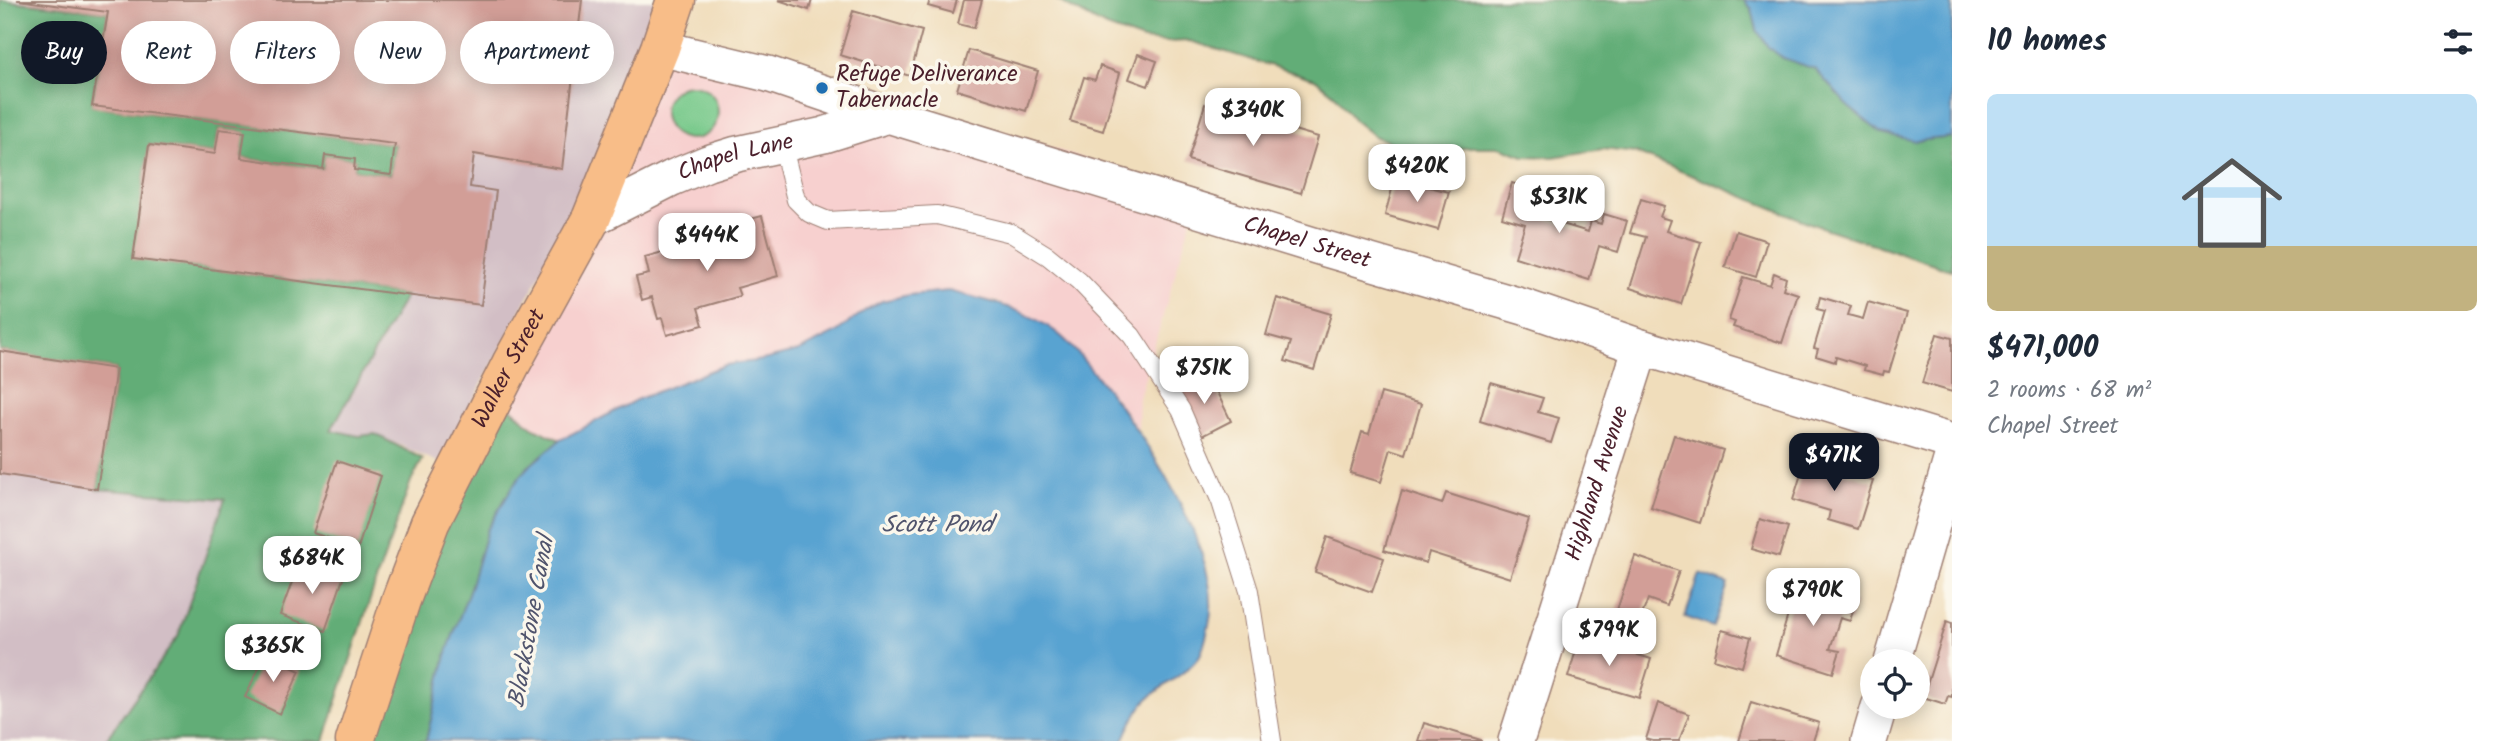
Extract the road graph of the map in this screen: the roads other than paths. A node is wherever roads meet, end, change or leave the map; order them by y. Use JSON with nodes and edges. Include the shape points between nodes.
{"nodes":[{"id":1,"x":676,"y":0,"type":"edge"},
{"id":2,"x":660,"y":48,"type":"junction"},
{"id":3,"x":888,"y":115,"type":"junction"},
{"id":4,"x":782,"y":144,"type":"junction"},
{"id":5,"x":591,"y":219,"type":"junction"},
{"id":6,"x":1641,"y":347,"type":"junction"},
{"id":7,"x":1952,"y":442,"type":"edge"},
{"id":8,"x":1952,"y":457,"type":"edge"},
{"id":9,"x":1896,"y":649,"type":"edge"},
{"id":10,"x":1874,"y":719,"type":"edge"},
{"id":11,"x":355,"y":741,"type":"edge"},
{"id":12,"x":1272,"y":741,"type":"edge"},
{"id":13,"x":1516,"y":741,"type":"edge"},
{"id":14,"x":1868,"y":741,"type":"edge"}],
"edges":[{"from":1,"to":2,"type":"main road","name":"Walker Street"},
{"from":2,"to":3,"type":"street","name":"Chapel Street","via":[[768,74]]},
{"from":2,"to":5,"type":"main road","name":"Walker Street"},
{"from":3,"to":4,"type":"street","name":"Chapel Lane"},
{"from":3,"to":6,"type":"street","name":"Chapel Street","via":[[1524,306]]},
{"from":4,"to":5,"type":"street","name":"Chapel Lane","via":[[708,163]]},
{"from":4,"to":12,"type":"lane","via":[[796,200],[809,213],[828,221],[937,215],[1011,233],[1079,281],[1132,336],[1181,410],[1221,502],[1249,591]]},
{"from":5,"to":11,"type":"main road","name":"Walker Street","via":[[430,523]]},
{"from":6,"to":7,"type":"street","name":"Chapel Street"},
{"from":6,"to":13,"type":"street","name":"Highland Avenue"},
{"from":8,"to":9,"type":"street"},
{"from":10,"to":14,"type":"street"}]}
